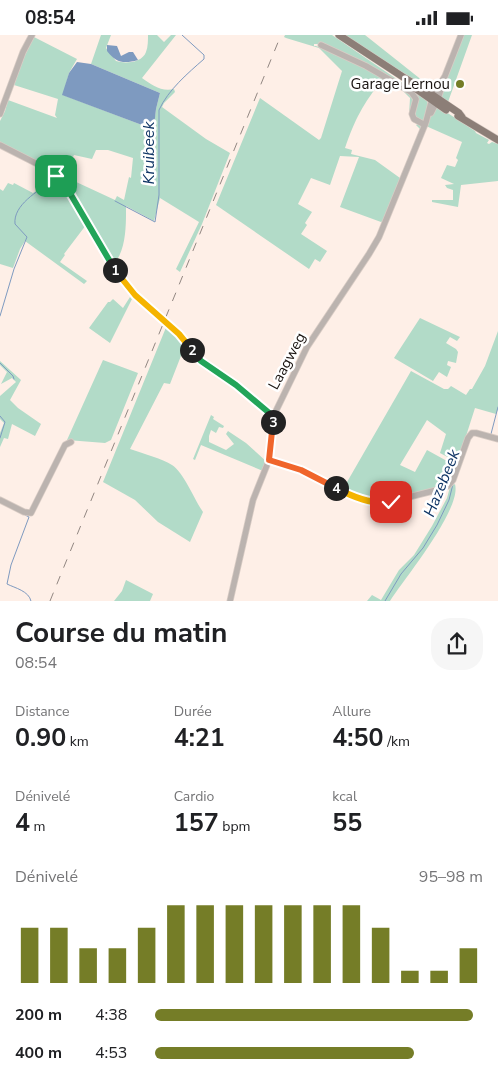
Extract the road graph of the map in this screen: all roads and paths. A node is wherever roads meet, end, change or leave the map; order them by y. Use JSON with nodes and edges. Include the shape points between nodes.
{"nodes":[{"id":1,"x":32,"y":35,"type":"edge"},
{"id":2,"x":338,"y":35,"type":"edge"},
{"id":3,"x":461,"y":35,"type":"edge"},
{"id":4,"x":321,"y":45,"type":"dead end"},
{"id":5,"x":435,"y":99,"type":"junction"},
{"id":6,"x":0,"y":114,"type":"edge"},
{"id":7,"x":425,"y":123,"type":"junction"},
{"id":8,"x":498,"y":140,"type":"edge"},
{"id":9,"x":0,"y":145,"type":"edge"},
{"id":10,"x":274,"y":417,"type":"junction"},
{"id":11,"x":498,"y":439,"type":"edge"},
{"id":12,"x":70,"y":442,"type":"dead end"},
{"id":13,"x":269,"y":460,"type":"junction"},
{"id":14,"x":0,"y":500,"type":"edge"},
{"id":15,"x":230,"y":601,"type":"edge"}],
"edges":[{"from":1,"to":6,"type":"street"},
{"from":2,"to":5,"type":"main road"},
{"from":3,"to":5,"type":"street","name":"Laagweg"},
{"from":4,"to":7,"type":"street","via":[[411,92],[416,99],[414,119]]},
{"from":5,"to":7,"type":"street","name":"Laagweg"},
{"from":5,"to":8,"type":"main road"},
{"from":7,"to":10,"type":"street","name":"Laagweg","via":[[374,247],[307,347]]},
{"from":9,"to":10,"type":"street","via":[[51,171],[64,183],[114,268],[135,295],[179,334],[201,361]]},
{"from":10,"to":13,"type":"street","name":"Laagweg"},
{"from":11,"to":13,"type":"street","via":[[472,433],[450,484],[442,489],[385,503],[360,499],[301,470]]},
{"from":12,"to":14,"type":"street","via":[[30,513]]},
{"from":13,"to":15,"type":"street","name":"Laagweg","via":[[252,500]]}]}
